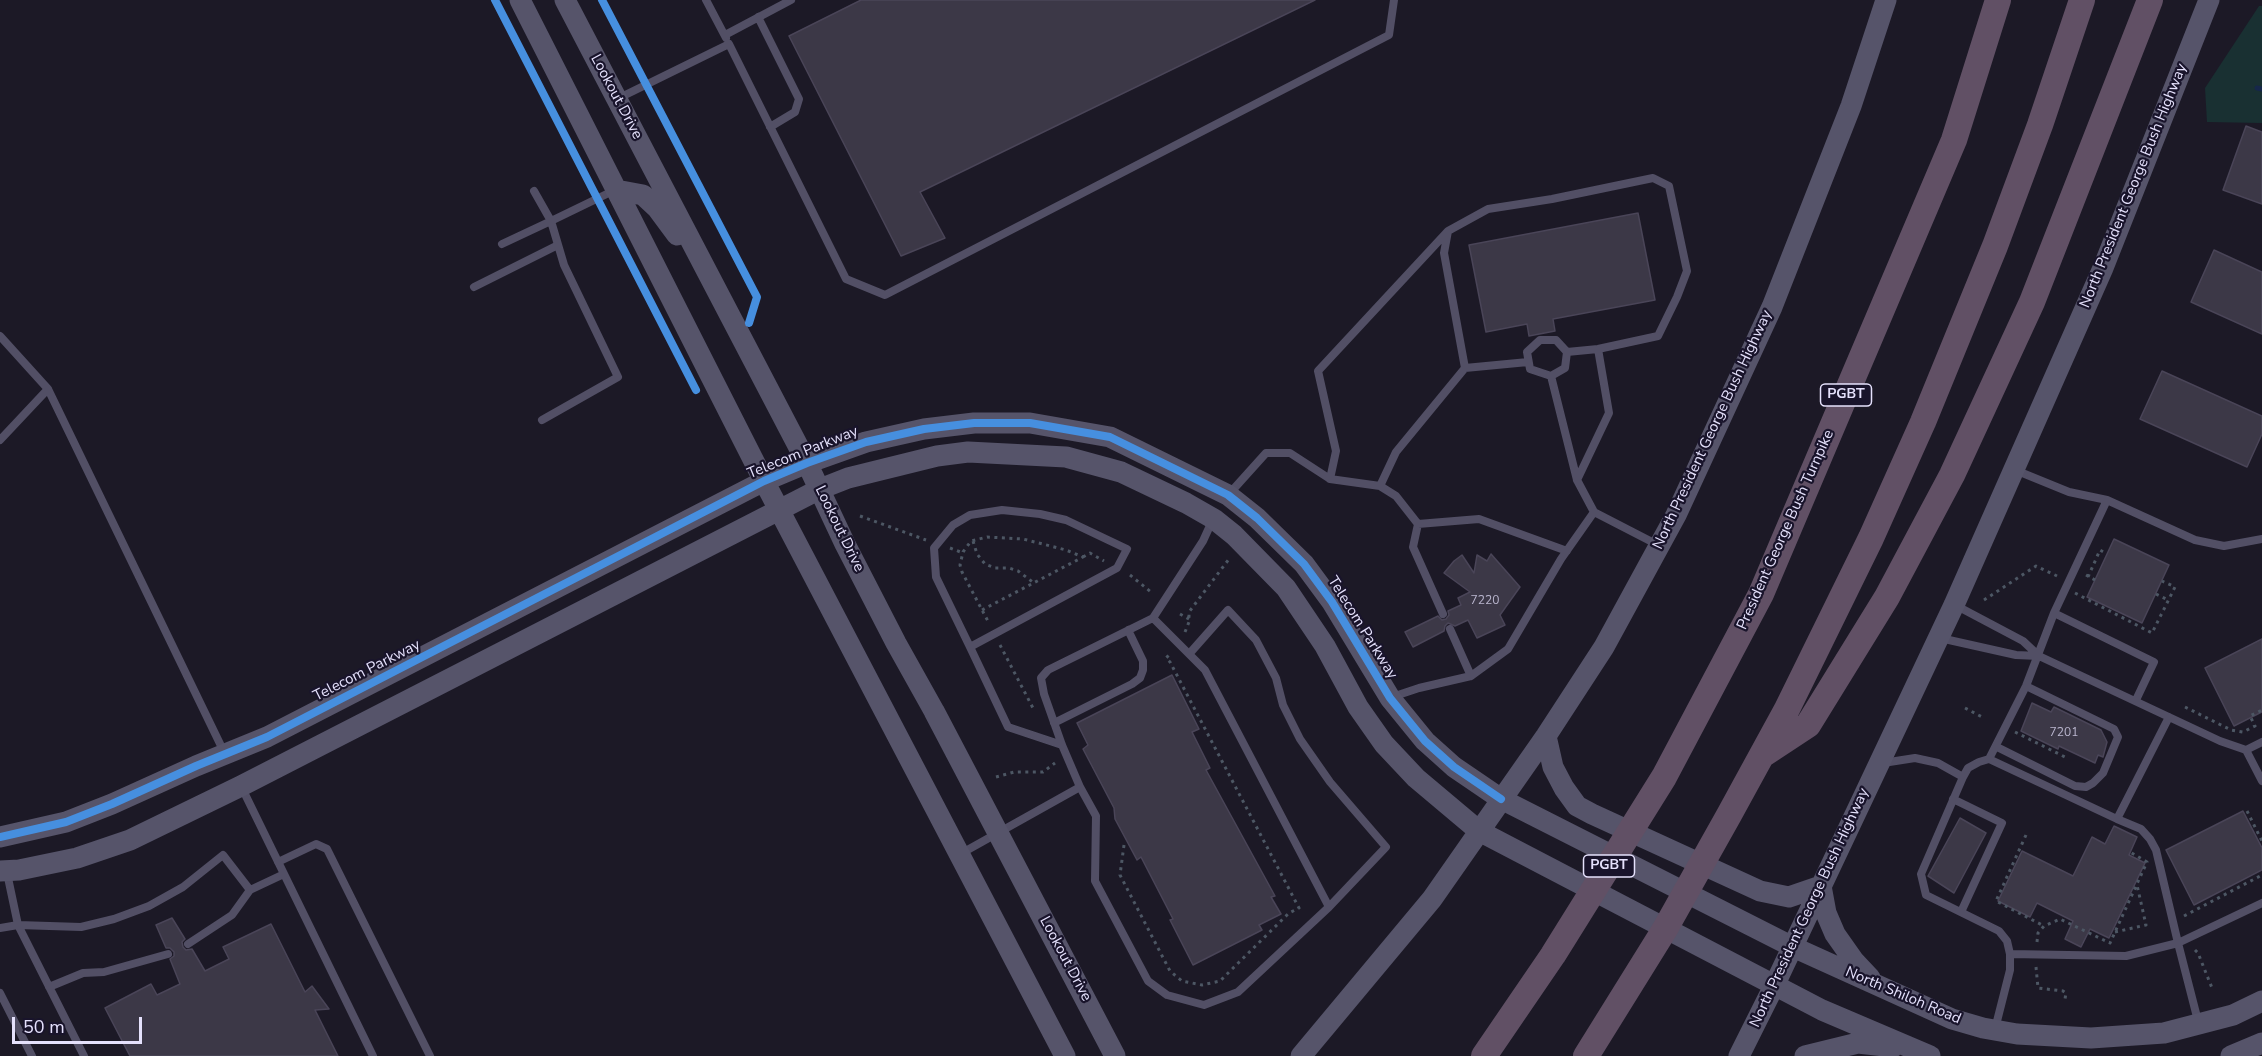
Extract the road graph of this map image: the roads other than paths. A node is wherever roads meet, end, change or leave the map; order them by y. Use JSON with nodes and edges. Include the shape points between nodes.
{"nodes":[{"id":1,"x":520,"y":0,"type":"edge"},
{"id":2,"x":565,"y":0,"type":"edge"},
{"id":3,"x":706,"y":0,"type":"edge"},
{"id":4,"x":791,"y":0,"type":"edge"},
{"id":5,"x":1395,"y":0,"type":"edge"},
{"id":6,"x":1886,"y":0,"type":"edge"},
{"id":7,"x":1982,"y":0,"type":"edge"},
{"id":8,"x":1998,"y":0,"type":"edge"},
{"id":9,"x":2082,"y":0,"type":"edge"},
{"id":10,"x":2150,"y":0,"type":"edge"},
{"id":11,"x":2209,"y":0,"type":"edge"},
{"id":12,"x":758,"y":17,"type":"junction"},
{"id":13,"x":725,"y":35,"type":"junction"},
{"id":14,"x":729,"y":44,"type":"junction"},
{"id":15,"x":617,"y":99,"type":"junction"},
{"id":16,"x":770,"y":127,"type":"junction"},
{"id":17,"x":1954,"y":140,"type":"junction"},
{"id":18,"x":616,"y":190,"type":"junction"},
{"id":19,"x":534,"y":191,"type":"dead end"},
{"id":20,"x":551,"y":221,"type":"junction"},
{"id":21,"x":1448,"y":231,"type":"junction"},
{"id":22,"x":502,"y":244,"type":"dead end"},
{"id":23,"x":558,"y":245,"type":"junction"},
{"id":24,"x":707,"y":270,"type":"junction"},
{"id":25,"x":474,"y":287,"type":"dead end"},
{"id":26,"x":0,"y":336,"type":"edge"},
{"id":27,"x":1598,"y":349,"type":"junction"},
{"id":28,"x":1567,"y":352,"type":"junction"},
{"id":29,"x":1528,"y":362,"type":"junction"},
{"id":30,"x":1465,"y":368,"type":"junction"},
{"id":31,"x":1551,"y":376,"type":"junction"},
{"id":32,"x":48,"y":389,"type":"junction"},
{"id":33,"x":542,"y":420,"type":"dead end"},
{"id":34,"x":0,"y":440,"type":"edge"},
{"id":35,"x":807,"y":463,"type":"junction"},
{"id":36,"x":2014,"y":469,"type":"junction"},
{"id":37,"x":1330,"y":479,"type":"junction"},
{"id":38,"x":1577,"y":480,"type":"junction"},
{"id":39,"x":764,"y":481,"type":"junction"},
{"id":40,"x":1380,"y":486,"type":"junction"},
{"id":41,"x":820,"y":489,"type":"junction"},
{"id":42,"x":1228,"y":495,"type":"junction"},
{"id":43,"x":2106,"y":500,"type":"junction"},
{"id":44,"x":780,"y":510,"type":"junction"},
{"id":45,"x":1594,"y":512,"type":"junction"},
{"id":46,"x":1214,"y":519,"type":"junction"},
{"id":47,"x":1418,"y":524,"type":"junction"},
{"id":48,"x":2262,"y":539,"type":"edge"},
{"id":49,"x":1660,"y":545,"type":"junction"},
{"id":50,"x":1567,"y":551,"type":"junction"},
{"id":51,"x":1954,"y":604,"type":"junction"},
{"id":52,"x":2054,"y":613,"type":"junction"},
{"id":53,"x":1443,"y":614,"type":"dead end"},
{"id":54,"x":1153,"y":618,"type":"junction"},
{"id":55,"x":1450,"y":629,"type":"dead end"},
{"id":56,"x":1128,"y":630,"type":"junction"},
{"id":57,"x":1939,"y":638,"type":"junction"},
{"id":58,"x":970,"y":647,"type":"junction"},
{"id":59,"x":1190,"y":653,"type":"junction"},
{"id":60,"x":2039,"y":656,"type":"junction"},
{"id":61,"x":1471,"y":676,"type":"junction"},
{"id":62,"x":2026,"y":686,"type":"junction"},
{"id":63,"x":1390,"y":698,"type":"junction"},
{"id":64,"x":2136,"y":700,"type":"junction"},
{"id":65,"x":2169,"y":717,"type":"junction"},
{"id":66,"x":1054,"y":723,"type":"junction"},
{"id":67,"x":1546,"y":736,"type":"junction"},
{"id":68,"x":2262,"y":742,"type":"edge"},
{"id":69,"x":1062,"y":746,"type":"junction"},
{"id":70,"x":1996,"y":747,"type":"junction"},
{"id":71,"x":2246,"y":750,"type":"junction"},
{"id":72,"x":225,"y":754,"type":"junction"},
{"id":73,"x":1762,"y":756,"type":"junction"},
{"id":74,"x":1989,"y":759,"type":"junction"},
{"id":75,"x":1879,"y":764,"type":"junction"},
{"id":76,"x":1963,"y":777,"type":"junction"},
{"id":77,"x":2262,"y":781,"type":"edge"},
{"id":78,"x":241,"y":786,"type":"junction"},
{"id":79,"x":1080,"y":788,"type":"junction"},
{"id":80,"x":1953,"y":799,"type":"junction"},
{"id":81,"x":1501,"y":800,"type":"junction"},
{"id":82,"x":2117,"y":819,"type":"junction"},
{"id":83,"x":1479,"y":831,"type":"junction"},
{"id":84,"x":998,"y":832,"type":"junction"},
{"id":85,"x":0,"y":837,"type":"edge"},
{"id":86,"x":960,"y":854,"type":"junction"},
{"id":87,"x":278,"y":862,"type":"junction"},
{"id":88,"x":3,"y":871,"type":"edge"},
{"id":89,"x":284,"y":874,"type":"junction"},
{"id":90,"x":1821,"y":886,"type":"junction"},
{"id":91,"x":250,"y":890,"type":"junction"},
{"id":92,"x":2262,"y":903,"type":"edge"},
{"id":93,"x":1329,"y":907,"type":"junction"},
{"id":94,"x":1961,"y":912,"type":"junction"},
{"id":95,"x":18,"y":925,"type":"junction"},
{"id":96,"x":0,"y":928,"type":"edge"},
{"id":97,"x":2178,"y":943,"type":"junction"},
{"id":98,"x":188,"y":944,"type":"dead end"},
{"id":99,"x":1793,"y":947,"type":"junction"},
{"id":100,"x":168,"y":954,"type":"dead end"},
{"id":101,"x":2010,"y":954,"type":"junction"},
{"id":102,"x":1775,"y":984,"type":"junction"},
{"id":103,"x":1878,"y":985,"type":"junction"},
{"id":104,"x":49,"y":987,"type":"junction"},
{"id":105,"x":0,"y":993,"type":"edge"},
{"id":106,"x":2262,"y":1001,"type":"edge"},
{"id":107,"x":2199,"y":1024,"type":"junction"},
{"id":108,"x":1994,"y":1030,"type":"junction"},
{"id":109,"x":2262,"y":1043,"type":"edge"},
{"id":110,"x":1921,"y":1052,"type":"edge"},
{"id":111,"x":1114,"y":1054,"type":"edge"},
{"id":112,"x":32,"y":1056,"type":"edge"},
{"id":113,"x":84,"y":1056,"type":"edge"},
{"id":114,"x":373,"y":1056,"type":"edge"},
{"id":115,"x":430,"y":1056,"type":"edge"},
{"id":116,"x":1065,"y":1056,"type":"edge"},
{"id":117,"x":1301,"y":1056,"type":"edge"},
{"id":118,"x":1484,"y":1056,"type":"edge"},
{"id":119,"x":1586,"y":1056,"type":"edge"},
{"id":120,"x":1739,"y":1056,"type":"edge"},
{"id":121,"x":1805,"y":1056,"type":"edge"},
{"id":122,"x":2231,"y":1056,"type":"edge"}],
"edges":[{"from":1,"to":18,"type":"main road"},
{"from":2,"to":15,"type":"main road","name":"Lookout Drive"},
{"from":3,"to":13,"type":"lane"},
{"from":4,"to":12,"type":"lane"},
{"from":5,"to":16,"type":"lane","via":[[1389,35],[885,295],[846,279]]},
{"from":6,"to":49,"type":"main road","name":"North President George Bush Highway","via":[[1851,106],[1772,307]]},
{"from":7,"to":17,"type":"highway"},
{"from":8,"to":17,"type":"highway","name":"President George Bush Turnpike","number":"PGBT"},
{"from":9,"to":73,"type":"highway","via":[[2015,195],[1940,383],[1846,591]]},
{"from":10,"to":73,"type":"highway","via":[[2032,302],[1952,474],[1887,597],[1808,725]]},
{"from":11,"to":36,"type":"main road","name":"North President George Bush Highway","via":[[2103,268]]},
{"from":12,"to":13,"type":"lane"},
{"from":12,"to":16,"type":"lane","via":[[799,99],[795,112]]},
{"from":13,"to":14,"type":"lane"},
{"from":14,"to":15,"type":"lane"},
{"from":14,"to":16,"type":"lane"},
{"from":15,"to":24,"type":"main road","name":"Lookout Drive"},
{"from":17,"to":118,"type":"highway","name":"President George Bush Turnpike","number":"PGBT","via":[[1761,594],[1664,777],[1553,955]]},
{"from":18,"to":20,"type":"lane"},
{"from":18,"to":24,"type":"main road","via":[[643,195]]},
{"from":18,"to":39,"type":"main road"},
{"from":19,"to":20,"type":"lane"},
{"from":20,"to":22,"type":"lane"},
{"from":20,"to":23,"type":"lane"},
{"from":21,"to":27,"type":"lane","via":[[1488,209],[1653,178],[1669,186],[1687,271],[1677,297],[1658,336]]},
{"from":21,"to":30,"type":"lane","via":[[1444,253]]},
{"from":21,"to":37,"type":"lane","via":[[1318,370],[1336,451]]},
{"from":23,"to":25,"type":"lane"},
{"from":23,"to":33,"type":"lane","via":[[618,377]]},
{"from":24,"to":35,"type":"main road","name":"Lookout Drive"},
{"from":26,"to":32,"type":"lane"},
{"from":27,"to":28,"type":"lane"},
{"from":27,"to":38,"type":"lane","via":[[1609,413]]},
{"from":28,"to":29,"type":"lane","via":[[1556,340],[1540,340],[1527,352]]},
{"from":28,"to":31,"type":"lane","via":[[1565,368]]},
{"from":29,"to":30,"type":"lane"},
{"from":29,"to":31,"type":"lane","via":[[1530,369]]},
{"from":30,"to":40,"type":"lane","via":[[1396,452]]},
{"from":31,"to":38,"type":"lane"},
{"from":32,"to":34,"type":"lane"},
{"from":32,"to":72,"type":"lane"},
{"from":35,"to":39,"type":"main road","name":"Telecom Parkway"},
{"from":35,"to":41,"type":"main road","name":"Lookout Drive"},
{"from":35,"to":42,"type":"main road","name":"Telecom Parkway","via":[[866,442],[924,429],[974,423],[1030,423],[1110,437]]},
{"from":36,"to":43,"type":"lane","via":[[2069,492]]},
{"from":36,"to":51,"type":"main road","name":"North President George Bush Highway"},
{"from":37,"to":40,"type":"lane"},
{"from":37,"to":42,"type":"lane","via":[[1290,453],[1266,453]]},
{"from":38,"to":45,"type":"lane"},
{"from":39,"to":44,"type":"main road"},
{"from":39,"to":72,"type":"main road","name":"Telecom Parkway","via":[[329,707]]},
{"from":40,"to":47,"type":"lane","via":[[1396,496]]},
{"from":41,"to":44,"type":"main road"},
{"from":41,"to":46,"type":"main road","via":[[878,469],[937,456],[968,452],[1055,456],[1121,472]]},
{"from":41,"to":84,"type":"main road","name":"Lookout Drive","via":[[896,643]]},
{"from":42,"to":46,"type":"main road"},
{"from":42,"to":63,"type":"main road","name":"Telecom Parkway","via":[[1304,564],[1332,602]]},
{"from":43,"to":48,"type":"lane","via":[[2194,540],[2224,546]]},
{"from":43,"to":52,"type":"lane"},
{"from":44,"to":78,"type":"main road"},
{"from":44,"to":86,"type":"main road"},
{"from":45,"to":49,"type":"lane"},
{"from":45,"to":50,"type":"lane"},
{"from":46,"to":54,"type":"lane"},
{"from":46,"to":83,"type":"main road","via":[[1286,588],[1384,744],[1416,778]]},
{"from":47,"to":50,"type":"lane","via":[[1479,519]]},
{"from":47,"to":53,"type":"lane","via":[[1413,547]]},
{"from":49,"to":67,"type":"main road","name":"North President George Bush Highway","via":[[1604,647]]},
{"from":50,"to":61,"type":"lane","via":[[1508,649]]},
{"from":51,"to":57,"type":"main road","name":"North President George Bush Highway"},
{"from":51,"to":60,"type":"lane","via":[[2023,641]]},
{"from":52,"to":60,"type":"lane"},
{"from":52,"to":64,"type":"lane","via":[[2154,662]]},
{"from":54,"to":56,"type":"lane"},
{"from":54,"to":59,"type":"lane"},
{"from":55,"to":61,"type":"lane"},
{"from":56,"to":66,"type":"lane","via":[[1048,670],[1041,678]]},
{"from":56,"to":66,"type":"lane","via":[[1143,661],[1140,678]]},
{"from":57,"to":60,"type":"lane"},
{"from":57,"to":75,"type":"main road","name":"North President George Bush Highway"},
{"from":58,"to":58,"type":"lane","via":[[936,577],[934,548],[953,525],[970,515],[1002,510],[1040,514],[1066,520],[1127,549],[1117,568]]},
{"from":58,"to":69,"type":"lane","via":[[1008,727]]},
{"from":59,"to":93,"type":"lane","via":[[1205,670]]},
{"from":59,"to":93,"type":"lane","via":[[1228,610],[1256,640],[1300,739],[1330,782],[1386,847]]},
{"from":60,"to":62,"type":"lane"},
{"from":60,"to":64,"type":"lane"},
{"from":61,"to":63,"type":"lane"},
{"from":62,"to":70,"type":"lane"},
{"from":62,"to":70,"type":"lane","via":[[2114,729],[2118,736],[2103,773],[2086,787],[2075,786]]},
{"from":63,"to":81,"type":"main road","name":"Telecom Parkway","via":[[1432,747]]},
{"from":64,"to":65,"type":"lane"},
{"from":65,"to":71,"type":"lane"},
{"from":65,"to":82,"type":"lane"},
{"from":66,"to":69,"type":"lane"},
{"from":67,"to":81,"type":"main road","name":"North President George Bush Highway"},
{"from":67,"to":90,"type":"main road","via":[[1553,767],[1577,806],[1760,891],[1789,897]]},
{"from":68,"to":71,"type":"lane"},
{"from":69,"to":79,"type":"lane"},
{"from":70,"to":74,"type":"lane"},
{"from":71,"to":77,"type":"lane"},
{"from":72,"to":78,"type":"main road"},
{"from":72,"to":85,"type":"main road","name":"Telecom Parkway","via":[[66,822]]},
{"from":73,"to":119,"type":"highway"},
{"from":74,"to":76,"type":"lane","via":[[1968,768]]},
{"from":74,"to":82,"type":"lane"},
{"from":75,"to":76,"type":"lane","via":[[1915,758],[1938,763]]},
{"from":75,"to":90,"type":"main road","name":"North President George Bush Highway"},
{"from":76,"to":80,"type":"lane"},
{"from":78,"to":87,"type":"lane"},
{"from":78,"to":88,"type":"main road","via":[[130,840],[77,858]]},
{"from":79,"to":84,"type":"lane"},
{"from":79,"to":93,"type":"lane","via":[[1096,816],[1095,881],[1148,981],[1167,995],[1204,1005],[1238,992]]},
{"from":80,"to":94,"type":"lane","via":[[1921,874],[1926,895]]},
{"from":80,"to":94,"type":"lane","via":[[2002,823]]},
{"from":81,"to":83,"type":"main road","name":"North President George Bush Highway"},
{"from":81,"to":99,"type":"main road","name":"Telecom Parkway"},
{"from":82,"to":97,"type":"lane","via":[[2141,829],[2156,850]]},
{"from":83,"to":102,"type":"main road"},
{"from":83,"to":117,"type":"main road","name":"North President George Bush Highway","via":[[1432,899]]},
{"from":84,"to":86,"type":"lane"},
{"from":84,"to":111,"type":"main road","name":"Lookout Drive"},
{"from":86,"to":116,"type":"main road"},
{"from":87,"to":89,"type":"lane"},
{"from":87,"to":115,"type":"lane","via":[[316,844],[327,849]]},
{"from":88,"to":95,"type":"lane"},
{"from":89,"to":91,"type":"lane"},
{"from":89,"to":114,"type":"lane"},
{"from":90,"to":99,"type":"main road","name":"North President George Bush Highway"},
{"from":90,"to":103,"type":"main road","via":[[1835,934]]},
{"from":91,"to":95,"type":"lane","via":[[223,855],[183,887],[114,919],[81,927]]},
{"from":91,"to":98,"type":"lane","via":[[232,915]]},
{"from":92,"to":97,"type":"lane"},
{"from":94,"to":101,"type":"lane","via":[[1999,931]]},
{"from":95,"to":96,"type":"lane"},
{"from":95,"to":104,"type":"lane"},
{"from":97,"to":101,"type":"lane","via":[[2126,956]]},
{"from":97,"to":107,"type":"lane"},
{"from":99,"to":102,"type":"main road","name":"North President George Bush Highway"},
{"from":99,"to":103,"type":"main road","name":"North Shiloh Road"},
{"from":100,"to":104,"type":"lane","via":[[83,974]]},
{"from":101,"to":108,"type":"lane","via":[[2010,970]]},
{"from":102,"to":110,"type":"main road","via":[[1822,1010]]},
{"from":102,"to":120,"type":"main road","name":"North President George Bush Highway"},
{"from":103,"to":108,"type":"main road","name":"North Shiloh Road","via":[[1942,1015]]},
{"from":104,"to":113,"type":"lane"},
{"from":105,"to":112,"type":"lane"},
{"from":106,"to":107,"type":"main road","name":"North Shiloh Road","via":[[2233,1015]]},
{"from":107,"to":108,"type":"main road","name":"North Shiloh Road","via":[[2164,1033],[2091,1038]]},
{"from":109,"to":122,"type":"main road"},
{"from":110,"to":121,"type":"main road","via":[[1858,1043]]}]}
